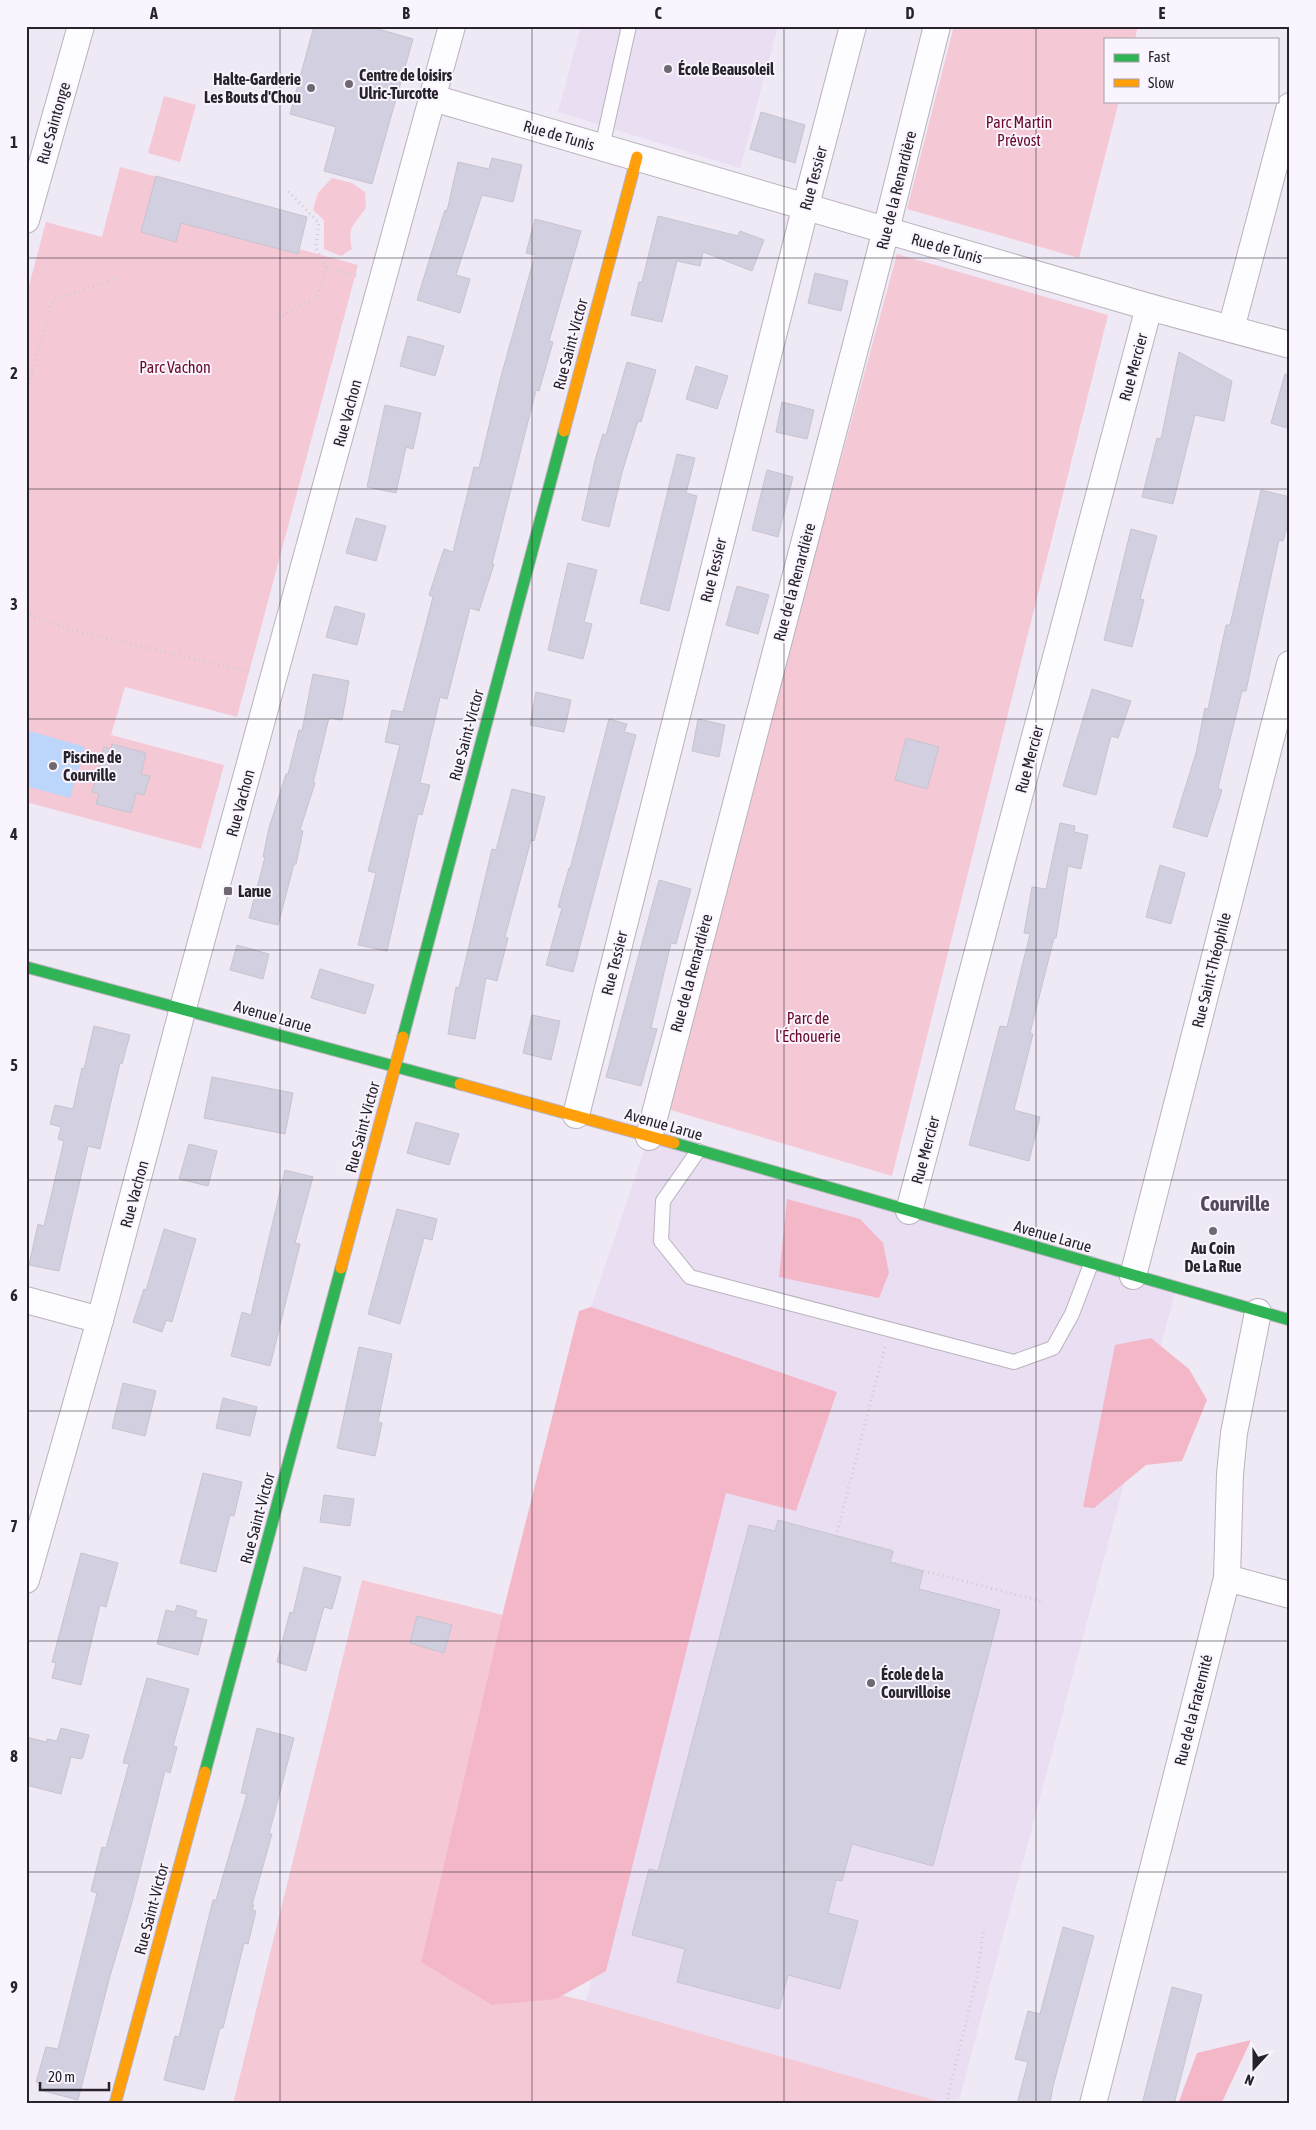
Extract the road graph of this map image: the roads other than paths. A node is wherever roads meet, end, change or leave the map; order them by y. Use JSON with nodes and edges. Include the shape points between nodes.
{"nodes":[{"id":1,"x":81,"y":26,"type":"edge"},
{"id":2,"x":452,"y":26,"type":"edge"},
{"id":3,"x":629,"y":26,"type":"edge"},
{"id":4,"x":853,"y":26,"type":"edge"},
{"id":5,"x":937,"y":26,"type":"edge"},
{"id":6,"x":433,"y":98,"type":"junction"},
{"id":7,"x":1290,"y":106,"type":"edge"},
{"id":8,"x":602,"y":147,"type":"junction"},
{"id":9,"x":637,"y":157,"type":"junction"},
{"id":10,"x":806,"y":206,"type":"junction"},
{"id":11,"x":26,"y":220,"type":"edge"},
{"id":12,"x":886,"y":230,"type":"junction"},
{"id":13,"x":1149,"y":307,"type":"junction"},
{"id":14,"x":1231,"y":329,"type":"junction"},
{"id":15,"x":1290,"y":345,"type":"edge"},
{"id":16,"x":1290,"y":664,"type":"edge"},
{"id":17,"x":26,"y":967,"type":"edge"},
{"id":18,"x":183,"y":1008,"type":"junction"},
{"id":19,"x":395,"y":1067,"type":"junction"},
{"id":20,"x":576,"y":1114,"type":"junction"},
{"id":21,"x":649,"y":1137,"type":"junction"},
{"id":22,"x":698,"y":1150,"type":"junction"},
{"id":23,"x":909,"y":1211,"type":"junction"},
{"id":24,"x":1091,"y":1264,"type":"junction"},
{"id":25,"x":1133,"y":1276,"type":"junction"},
{"id":26,"x":26,"y":1300,"type":"edge"},
{"id":27,"x":1258,"y":1312,"type":"junction"},
{"id":28,"x":100,"y":1320,"type":"junction"},
{"id":29,"x":1290,"y":1320,"type":"edge"},
{"id":30,"x":1227,"y":1578,"type":"junction"},
{"id":31,"x":26,"y":1580,"type":"edge"},
{"id":32,"x":1290,"y":1595,"type":"edge"},
{"id":33,"x":116,"y":2104,"type":"edge"},
{"id":34,"x":1094,"y":2104,"type":"edge"}],
"edges":[{"from":1,"to":11,"type":"street","name":"Rue Saintonge"},
{"from":2,"to":6,"type":"street","name":"Rue Vachon"},
{"from":3,"to":8,"type":"lane"},
{"from":4,"to":10,"type":"street","name":"Rue Tessier"},
{"from":5,"to":12,"type":"street","name":"Rue de la Renardière"},
{"from":6,"to":8,"type":"street","name":"Rue de Tunis"},
{"from":6,"to":18,"type":"street","name":"Rue Vachon"},
{"from":7,"to":14,"type":"street"},
{"from":8,"to":9,"type":"street","name":"Rue de Tunis"},
{"from":9,"to":10,"type":"street","name":"Rue de Tunis"},
{"from":9,"to":19,"type":"street","name":"Rue Saint-Victor"},
{"from":10,"to":12,"type":"street","name":"Rue de Tunis"},
{"from":10,"to":20,"type":"street","name":"Rue Tessier"},
{"from":12,"to":13,"type":"street","name":"Rue de Tunis"},
{"from":12,"to":21,"type":"street","name":"Rue de la Renardière"},
{"from":13,"to":14,"type":"street","name":"Rue de Tunis"},
{"from":13,"to":23,"type":"street","name":"Rue Mercier"},
{"from":14,"to":15,"type":"street","name":"Rue de Tunis"},
{"from":16,"to":25,"type":"street","name":"Rue Saint-Théophile"},
{"from":17,"to":18,"type":"street","name":"Avenue Larue"},
{"from":18,"to":19,"type":"street","name":"Avenue Larue"},
{"from":18,"to":28,"type":"street","name":"Rue Vachon"},
{"from":19,"to":20,"type":"street","name":"Avenue Larue"},
{"from":19,"to":33,"type":"street","name":"Rue Saint-Victor"},
{"from":20,"to":21,"type":"street","name":"Avenue Larue"},
{"from":21,"to":22,"type":"street","name":"Avenue Larue"},
{"from":22,"to":23,"type":"street","name":"Avenue Larue"},
{"from":22,"to":24,"type":"lane","via":[[663,1201],[661,1242],[690,1277],[1014,1362],[1053,1348],[1072,1314]]},
{"from":23,"to":24,"type":"street","name":"Avenue Larue"},
{"from":24,"to":25,"type":"street","name":"Avenue Larue"},
{"from":25,"to":27,"type":"street","name":"Avenue Larue"},
{"from":26,"to":28,"type":"street"},
{"from":27,"to":29,"type":"street","name":"Avenue Larue"},
{"from":27,"to":30,"type":"street","name":"Rue de la Fraternité","via":[[1234,1433]]},
{"from":28,"to":31,"type":"street","name":"Rue Vachon"},
{"from":30,"to":32,"type":"street"},
{"from":30,"to":34,"type":"street","name":"Rue de la Fraternité"}]}
